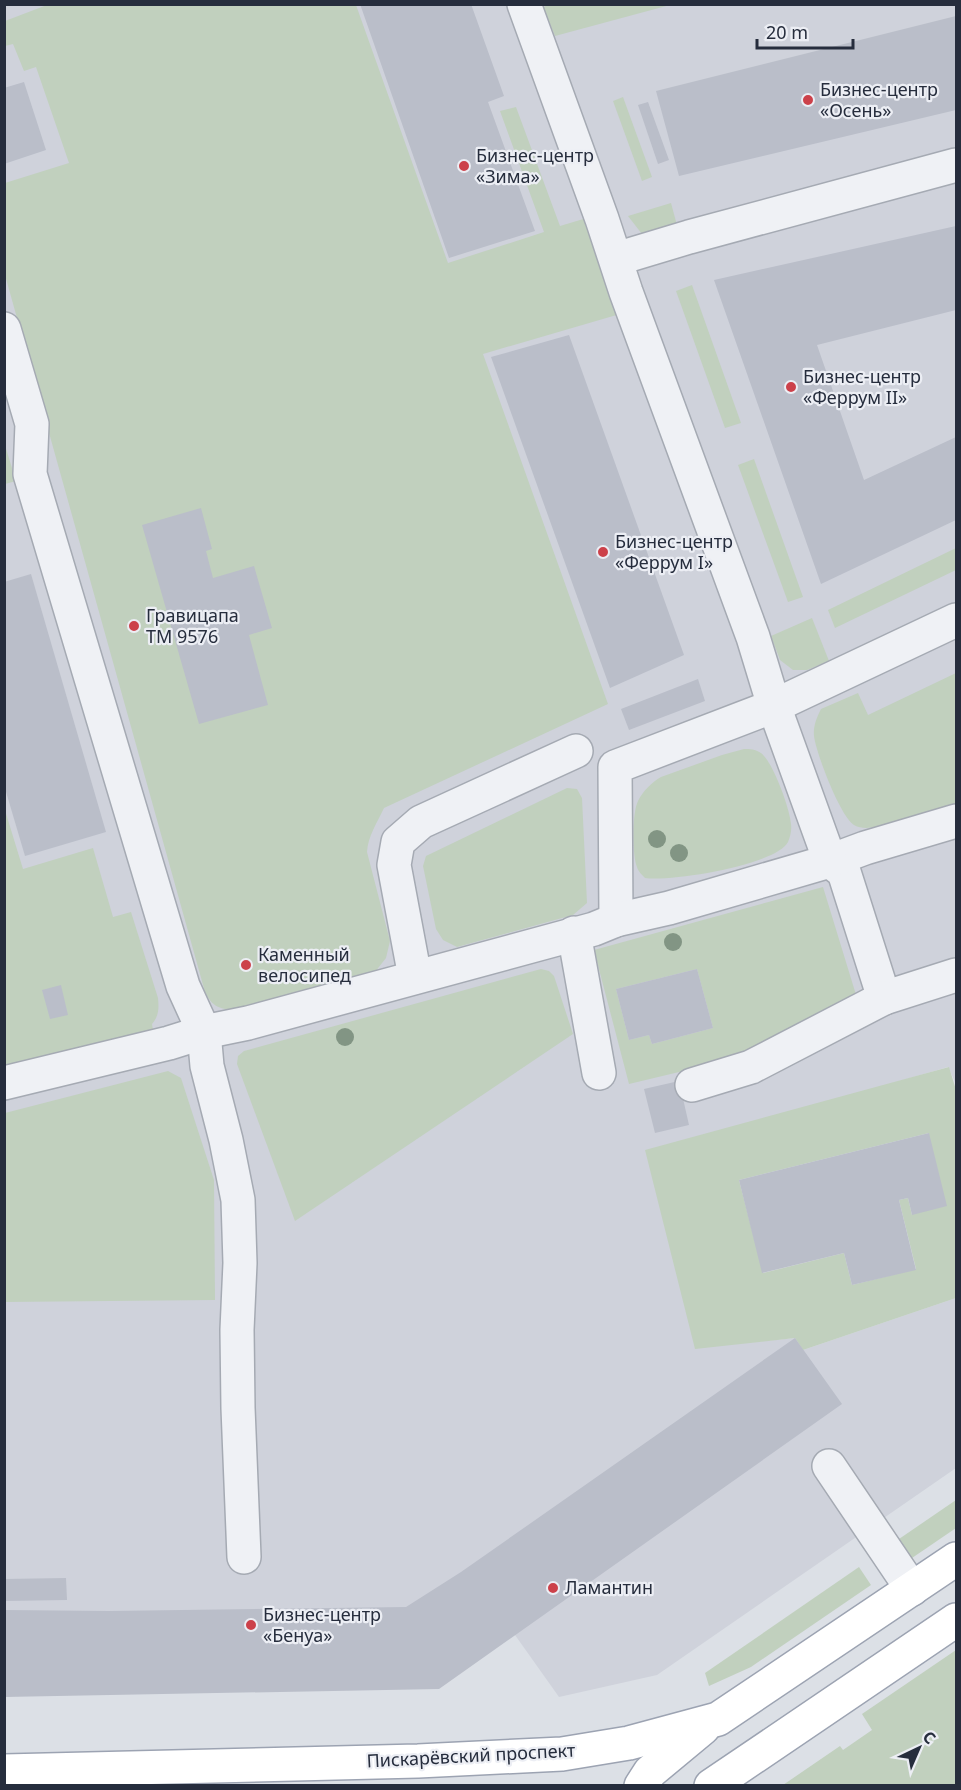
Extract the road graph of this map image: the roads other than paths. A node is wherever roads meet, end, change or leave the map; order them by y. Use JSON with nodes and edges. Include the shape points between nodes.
{"nodes":[{"id":1,"x":524,"y":4,"type":"edge"},
{"id":2,"x":957,"y":165,"type":"edge"},
{"id":3,"x":616,"y":259,"type":"junction"},
{"id":4,"x":4,"y":329,"type":"edge"},
{"id":5,"x":957,"y":621,"type":"edge"},
{"id":6,"x":774,"y":706,"type":"junction"},
{"id":7,"x":576,"y":751,"type":"dead end"},
{"id":8,"x":957,"y":821,"type":"edge"},
{"id":9,"x":830,"y":861,"type":"junction"},
{"id":10,"x":616,"y":920,"type":"junction"},
{"id":11,"x":574,"y":933,"type":"junction"},
{"id":12,"x":957,"y":975,"type":"edge"},
{"id":13,"x":415,"y":977,"type":"junction"},
{"id":14,"x":884,"y":998,"type":"junction"},
{"id":15,"x":204,"y":1032,"type":"junction"},
{"id":16,"x":599,"y":1073,"type":"dead end"},
{"id":17,"x":4,"y":1083,"type":"edge"},
{"id":18,"x":692,"y":1085,"type":"dead end"},
{"id":19,"x":828,"y":1466,"type":"dead end"},
{"id":20,"x":244,"y":1557,"type":"dead end"},
{"id":21,"x":957,"y":1559,"type":"edge"},
{"id":22,"x":912,"y":1589,"type":"junction"},
{"id":23,"x":957,"y":1620,"type":"edge"},
{"id":24,"x":712,"y":1722,"type":"junction"},
{"id":25,"x":418,"y":1761,"type":"junction"},
{"id":26,"x":4,"y":1771,"type":"edge"},
{"id":27,"x":728,"y":1780,"type":"edge"},
{"id":28,"x":451,"y":1785,"type":"edge"},
{"id":29,"x":641,"y":1785,"type":"edge"}],
"edges":[{"from":1,"to":3,"type":"lane"},
{"from":2,"to":3,"type":"lane"},
{"from":3,"to":6,"type":"lane","via":[[753,637]]},
{"from":4,"to":15,"type":"lane","via":[[32,424],[30,474],[183,986]]},
{"from":5,"to":6,"type":"lane"},
{"from":6,"to":9,"type":"lane"},
{"from":6,"to":10,"type":"lane","via":[[615,767]]},
{"from":7,"to":13,"type":"lane","via":[[421,822],[398,842],[394,865]]},
{"from":8,"to":9,"type":"lane"},
{"from":9,"to":10,"type":"lane"},
{"from":9,"to":14,"type":"lane","via":[[844,872]]},
{"from":10,"to":11,"type":"lane"},
{"from":11,"to":13,"type":"lane"},
{"from":11,"to":16,"type":"lane"},
{"from":12,"to":14,"type":"lane"},
{"from":13,"to":15,"type":"lane"},
{"from":14,"to":18,"type":"lane","via":[[751,1067]]},
{"from":15,"to":17,"type":"lane"},
{"from":15,"to":20,"type":"lane","via":[[207,1066],[238,1200],[239,1480]]},
{"from":19,"to":22,"type":"lane"},
{"from":21,"to":22,"type":"main road","name":"Пискарёвский проспект"},
{"from":22,"to":24,"type":"main road","name":"Пискарёвский проспект"},
{"from":23,"to":27,"type":"main road"},
{"from":24,"to":25,"type":"main road","name":"Пискарёвский проспект","via":[[629,1743],[562,1754]]},
{"from":24,"to":29,"type":"main road","via":[[650,1772]]},
{"from":25,"to":26,"type":"main road","name":"Пискарёвский проспект"},
{"from":25,"to":28,"type":"main road"}]}
